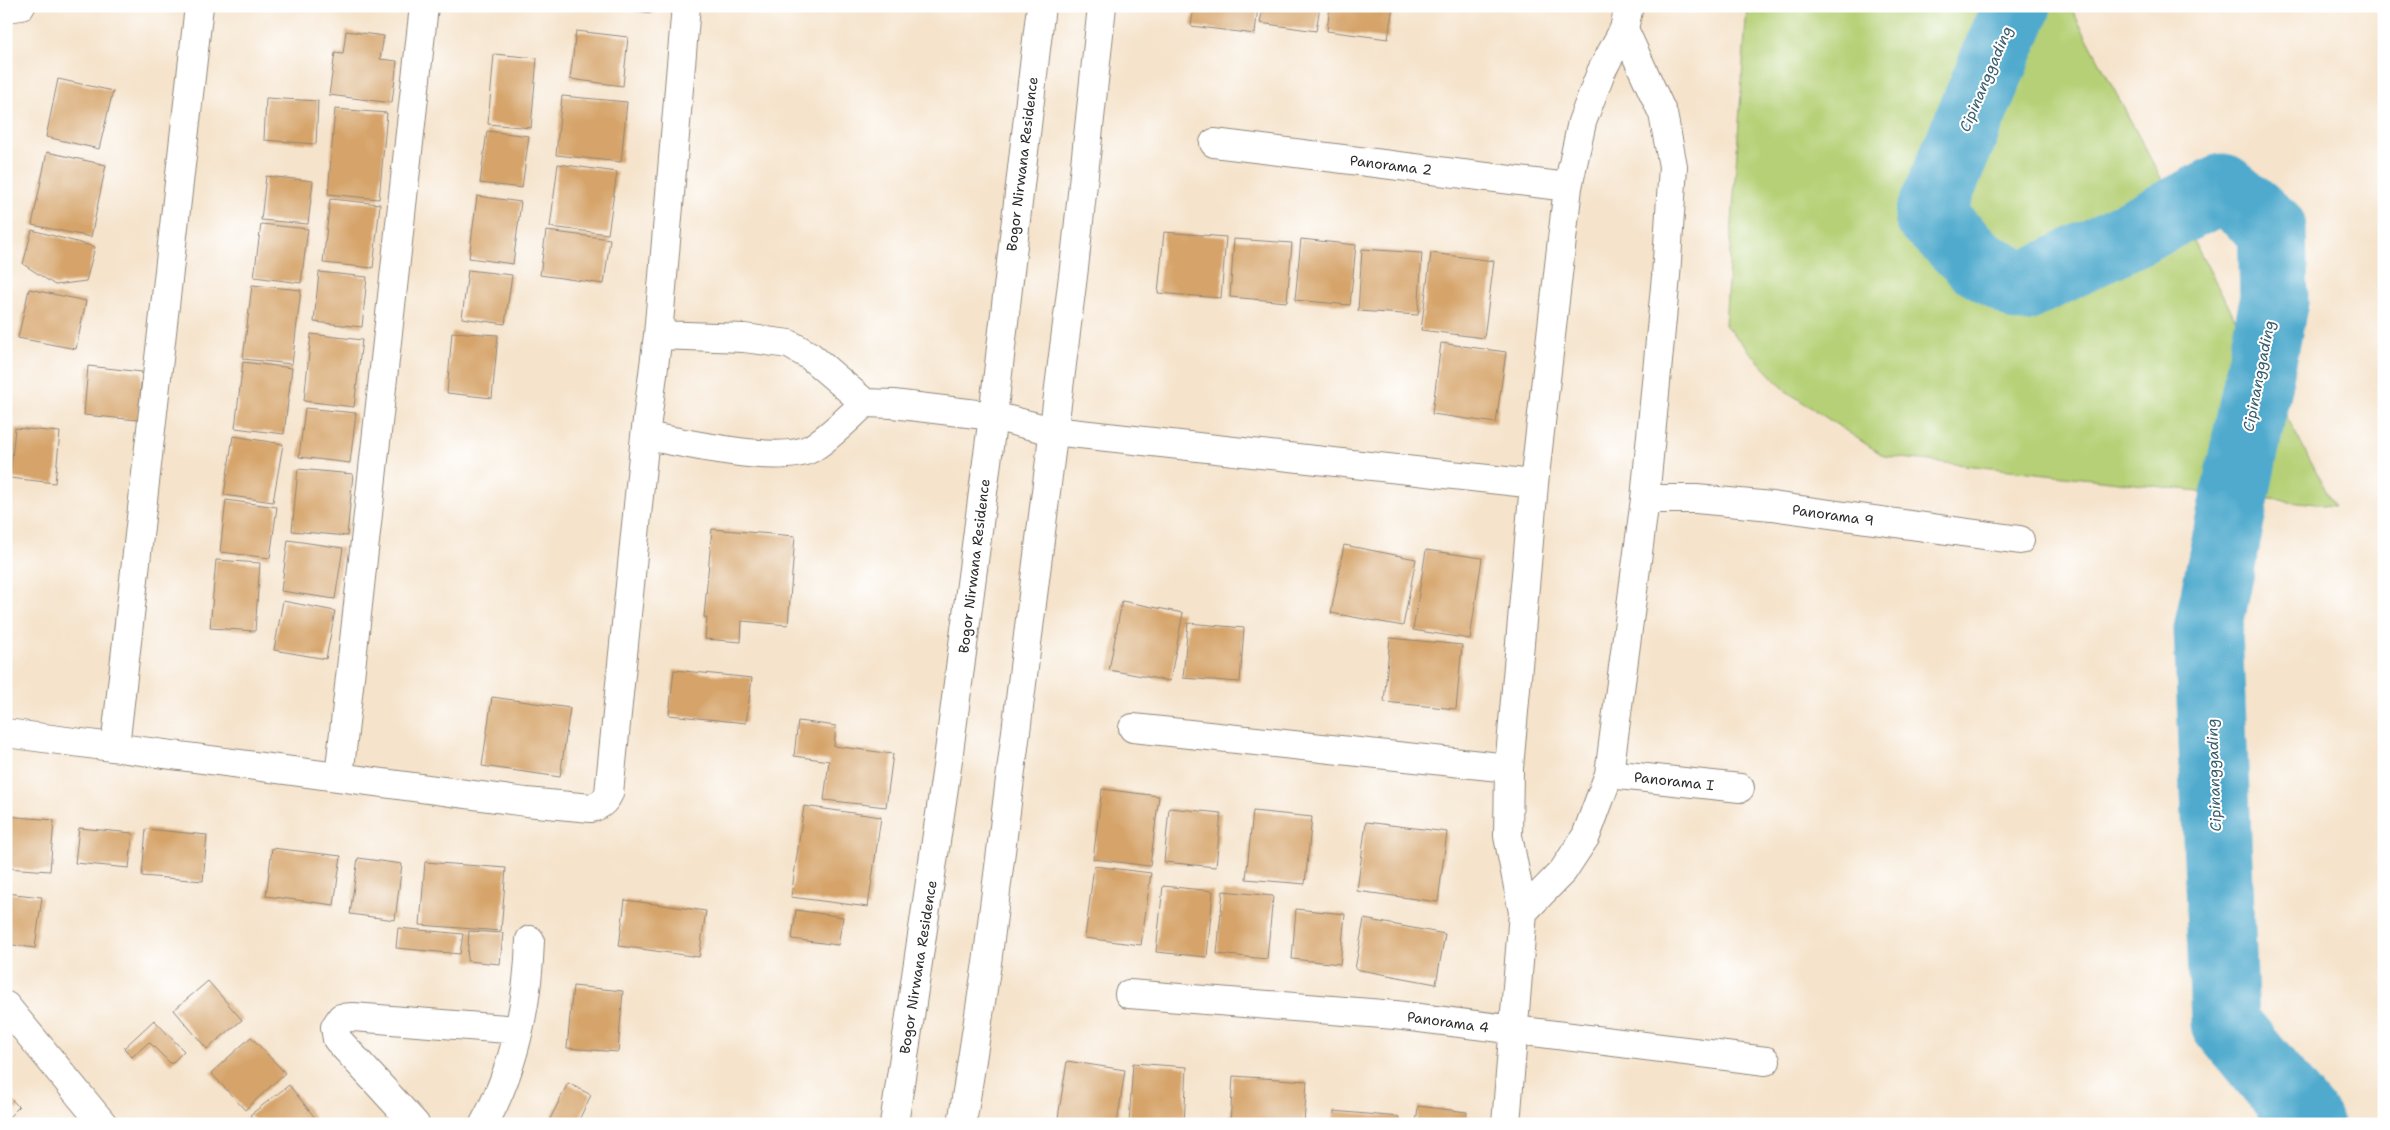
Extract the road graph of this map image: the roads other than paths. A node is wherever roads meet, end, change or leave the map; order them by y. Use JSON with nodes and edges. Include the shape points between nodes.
{"nodes":[{"id":1,"x":22,"y":6,"type":"edge"},
{"id":2,"x":199,"y":6,"type":"edge"},
{"id":3,"x":424,"y":6,"type":"edge"},
{"id":4,"x":686,"y":6,"type":"edge"},
{"id":5,"x":1041,"y":6,"type":"edge"},
{"id":6,"x":1102,"y":6,"type":"edge"},
{"id":7,"x":6,"y":8,"type":"edge"},
{"id":8,"x":1626,"y":18,"type":"edge"},
{"id":9,"x":1214,"y":144,"type":"dead end"},
{"id":10,"x":1568,"y":187,"type":"junction"},
{"id":11,"x":658,"y":335,"type":"junction"},
{"id":12,"x":865,"y":403,"type":"junction"},
{"id":13,"x":993,"y":416,"type":"junction"},
{"id":14,"x":1053,"y":431,"type":"junction"},
{"id":15,"x":645,"y":436,"type":"junction"},
{"id":16,"x":1534,"y":484,"type":"junction"},
{"id":17,"x":1645,"y":499,"type":"junction"},
{"id":18,"x":2020,"y":540,"type":"dead end"},
{"id":19,"x":1133,"y":728,"type":"dead end"},
{"id":20,"x":6,"y":733,"type":"edge"},
{"id":21,"x":115,"y":747,"type":"junction"},
{"id":22,"x":1509,"y":768,"type":"junction"},
{"id":23,"x":1609,"y":774,"type":"junction"},
{"id":24,"x":340,"y":777,"type":"junction"},
{"id":25,"x":1740,"y":788,"type":"dead end"},
{"id":26,"x":1523,"y":912,"type":"junction"},
{"id":27,"x":530,"y":940,"type":"dead end"},
{"id":28,"x":1129,"y":994,"type":"dead end"},
{"id":29,"x":6,"y":1006,"type":"edge"},
{"id":30,"x":519,"y":1030,"type":"junction"},
{"id":31,"x":1515,"y":1031,"type":"junction"},
{"id":32,"x":1766,"y":1061,"type":"dead end"},
{"id":33,"x":104,"y":1124,"type":"edge"},
{"id":34,"x":415,"y":1124,"type":"edge"},
{"id":35,"x":484,"y":1124,"type":"edge"},
{"id":36,"x":894,"y":1124,"type":"edge"},
{"id":37,"x":962,"y":1124,"type":"edge"},
{"id":38,"x":1506,"y":1124,"type":"edge"}],
"edges":[{"from":1,"to":7,"type":"street"},
{"from":2,"to":21,"type":"street"},
{"from":3,"to":24,"type":"street"},
{"from":4,"to":11,"type":"street"},
{"from":5,"to":13,"type":"street","name":"Bogor Nirwana Residence"},
{"from":6,"to":14,"type":"street"},
{"from":8,"to":10,"type":"street","via":[[1582,122]]},
{"from":8,"to":17,"type":"street","via":[[1663,114],[1673,166]]},
{"from":9,"to":10,"type":"street","name":"Panorama 2"},
{"from":10,"to":16,"type":"street"},
{"from":11,"to":12,"type":"street","via":[[744,338],[788,344],[810,356]]},
{"from":11,"to":15,"type":"street"},
{"from":12,"to":13,"type":"street"},
{"from":12,"to":15,"type":"street","via":[[811,449],[792,454],[768,456]]},
{"from":13,"to":14,"type":"street"},
{"from":13,"to":36,"type":"street","name":"Bogor Nirwana Residence","via":[[947,768]]},
{"from":14,"to":16,"type":"street"},
{"from":14,"to":37,"type":"street","via":[[987,963]]},
{"from":15,"to":24,"type":"street","via":[[607,799],[598,807],[581,807]]},
{"from":16,"to":22,"type":"street"},
{"from":17,"to":18,"type":"street","name":"Panorama 9","via":[[1696,499],[1772,506]]},
{"from":17,"to":23,"type":"street"},
{"from":19,"to":22,"type":"street"},
{"from":20,"to":21,"type":"street"},
{"from":21,"to":24,"type":"street"},
{"from":22,"to":26,"type":"street","via":[[1508,836]]},
{"from":23,"to":25,"type":"street","name":"Panorama I"},
{"from":23,"to":26,"type":"street","via":[[1586,836],[1563,871]]},
{"from":26,"to":31,"type":"street"},
{"from":27,"to":30,"type":"street"},
{"from":28,"to":31,"type":"street","name":"Panorama 4","via":[[1395,1014]]},
{"from":29,"to":33,"type":"street"},
{"from":30,"to":34,"type":"street","via":[[352,1016],[340,1018],[334,1027],[337,1039]]},
{"from":30,"to":35,"type":"street","via":[[510,1065]]},
{"from":31,"to":32,"type":"street","name":"Panorama 4"},
{"from":31,"to":38,"type":"street"}]}
